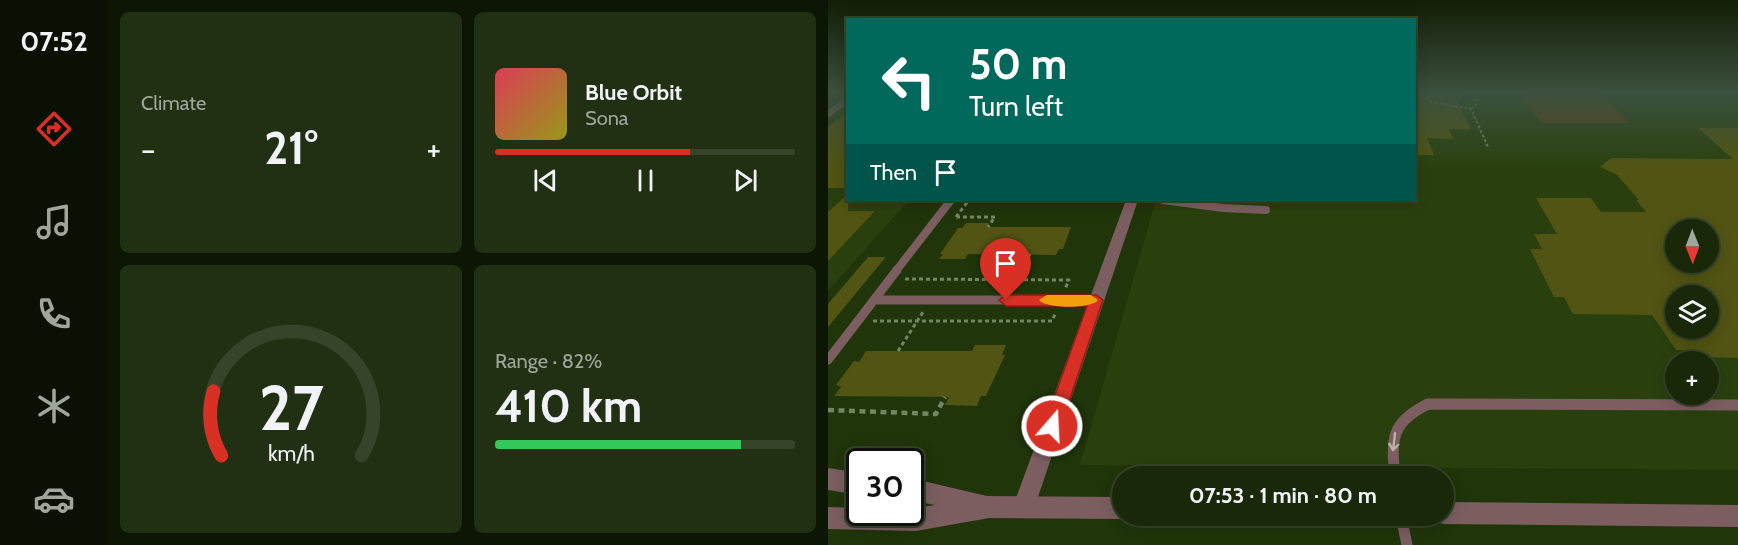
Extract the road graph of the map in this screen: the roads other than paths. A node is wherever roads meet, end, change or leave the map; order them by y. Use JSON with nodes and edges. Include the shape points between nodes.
{"nodes":[{"id":1,"x":950,"y":201,"type":"edge"},
{"id":2,"x":1132,"y":201,"type":"edge"},
{"id":3,"x":1170,"y":201,"type":"edge"},
{"id":4,"x":1266,"y":210,"type":"dead end"},
{"id":5,"x":874,"y":300,"type":"junction"},
{"id":6,"x":1096,"y":300,"type":"junction"},
{"id":7,"x":828,"y":360,"type":"edge"},
{"id":8,"x":1738,"y":405,"type":"edge"},
{"id":9,"x":1393,"y":466,"type":"edge"},
{"id":10,"x":828,"y":479,"type":"edge"},
{"id":11,"x":846,"y":482,"type":"edge"},
{"id":12,"x":924,"y":492,"type":"edge"},
{"id":13,"x":1024,"y":506,"type":"junction"},
{"id":14,"x":989,"y":507,"type":"junction"},
{"id":15,"x":1112,"y":508,"type":"edge"},
{"id":16,"x":1454,"y":513,"type":"edge"},
{"id":17,"x":1738,"y":516,"type":"edge"},
{"id":18,"x":828,"y":518,"type":"edge"},
{"id":19,"x":1403,"y":526,"type":"edge"},
{"id":20,"x":1407,"y":545,"type":"edge"}],
"edges":[{"from":1,"to":5,"type":"lane"},
{"from":2,"to":6,"type":"street"},
{"from":3,"to":4,"type":"lane"},
{"from":5,"to":6,"type":"lane"},
{"from":5,"to":7,"type":"lane"},
{"from":6,"to":13,"type":"street"},
{"from":8,"to":9,"type":"lane","one_way":true,"via":[[1428,404],[1409,412],[1396,427]]},
{"from":10,"to":11,"type":"street"},
{"from":12,"to":14,"type":"street"},
{"from":13,"to":14,"type":"street"},
{"from":13,"to":15,"type":"street"},
{"from":14,"to":18,"type":"street","via":[[916,520]]},
{"from":16,"to":17,"type":"street"},
{"from":19,"to":20,"type":"lane"}]}
